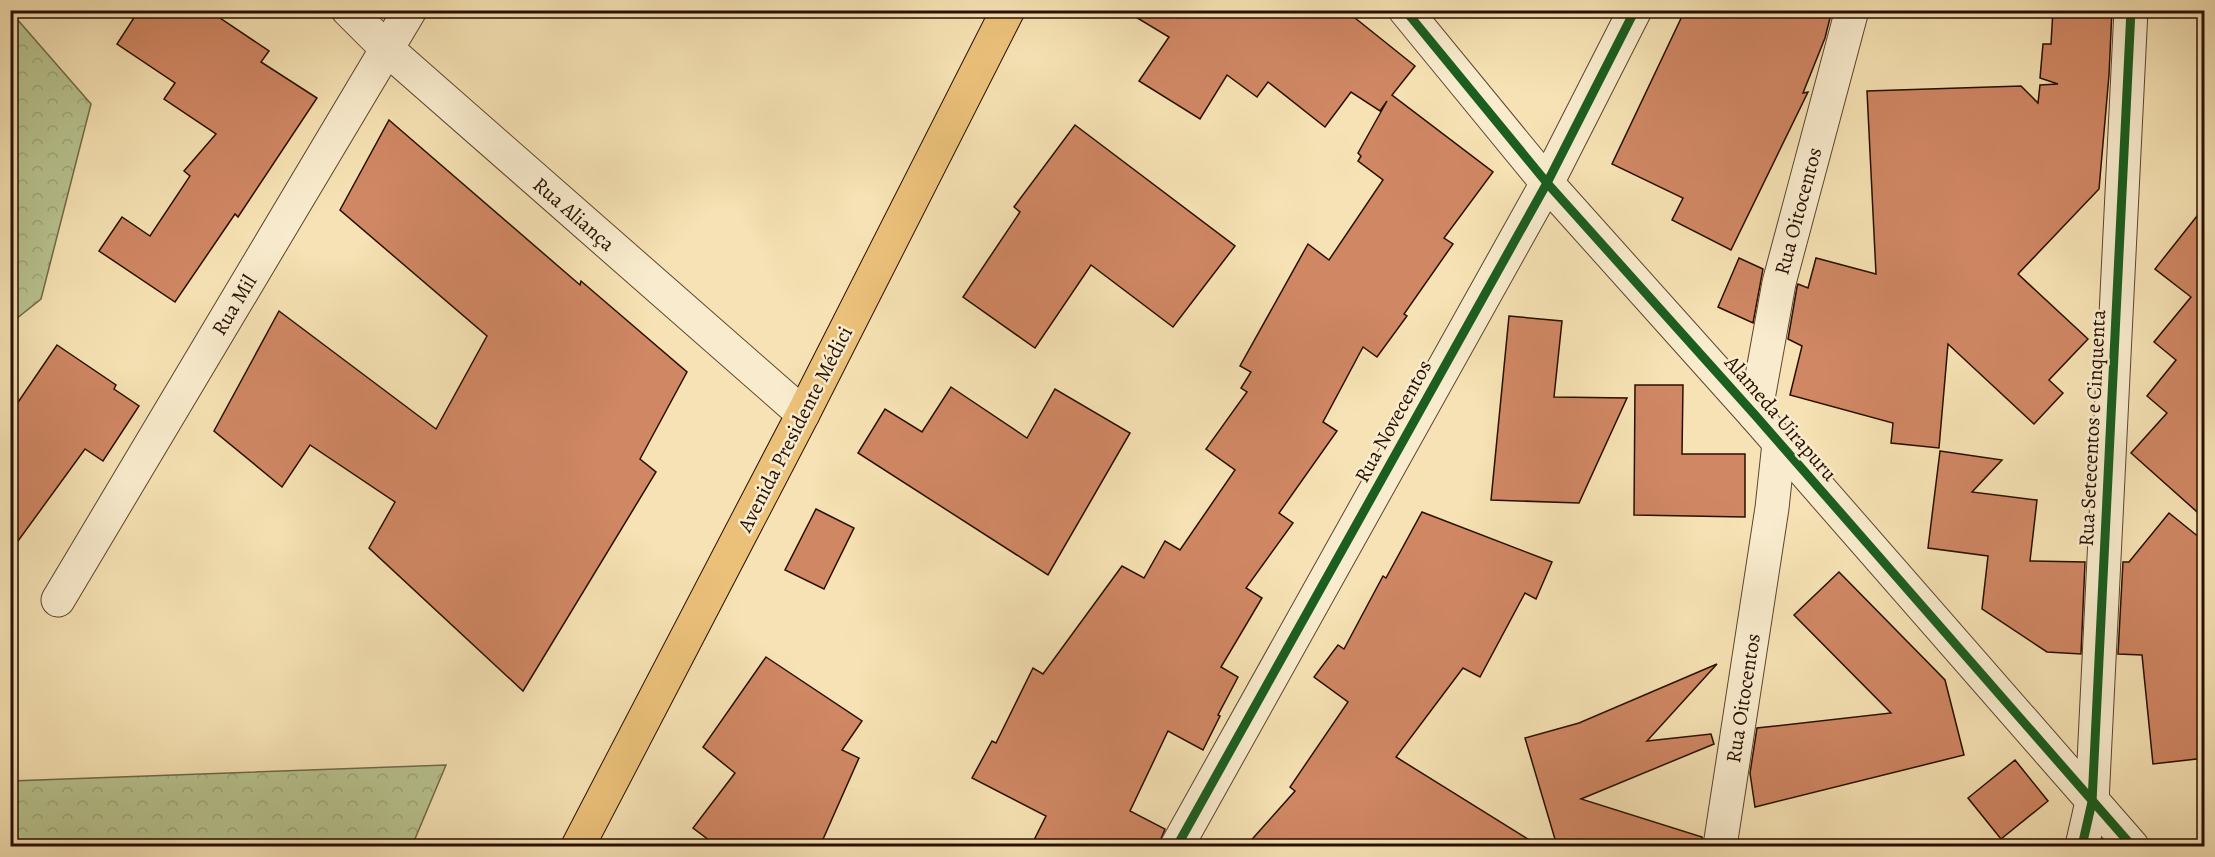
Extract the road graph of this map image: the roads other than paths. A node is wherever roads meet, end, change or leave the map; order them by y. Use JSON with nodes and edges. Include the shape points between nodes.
{"nodes":[{"id":1,"x":348,"y":10,"type":"edge"},
{"id":2,"x":410,"y":10,"type":"edge"},
{"id":3,"x":1008,"y":10,"type":"edge"},
{"id":4,"x":1405,"y":10,"type":"edge"},
{"id":5,"x":1635,"y":10,"type":"edge"},
{"id":6,"x":1852,"y":10,"type":"edge"},
{"id":7,"x":2131,"y":10,"type":"edge"},
{"id":8,"x":387,"y":49,"type":"junction"},
{"id":9,"x":1547,"y":183,"type":"junction"},
{"id":10,"x":803,"y":414,"type":"junction"},
{"id":11,"x":1755,"y":415,"type":"junction"},
{"id":12,"x":1779,"y":443,"type":"junction"},
{"id":13,"x":58,"y":600,"type":"dead end"},
{"id":14,"x":2092,"y":802,"type":"junction"},
{"id":15,"x":578,"y":846,"type":"edge"},
{"id":16,"x":1177,"y":846,"type":"edge"},
{"id":17,"x":1720,"y":846,"type":"edge"},
{"id":18,"x":2082,"y":846,"type":"edge"},
{"id":19,"x":2132,"y":846,"type":"edge"}],
"edges":[{"from":1,"to":8,"type":"street","name":"Rua Aliança"},
{"from":2,"to":8,"type":"street","name":"Rua Mil"},
{"from":3,"to":10,"type":"main road","name":"Avenida Presidente Médici"},
{"from":4,"to":9,"type":"street","name":"Alameda Uirapuru"},
{"from":5,"to":9,"type":"street","name":"Rua Novecentos"},
{"from":6,"to":11,"type":"street","name":"Rua Oitocentos","via":[[1779,283]]},
{"from":7,"to":14,"type":"street","name":"Rua Setecentos e Cinquenta"},
{"from":8,"to":10,"type":"street","name":"Rua Aliança"},
{"from":8,"to":13,"type":"street","name":"Rua Mil"},
{"from":9,"to":11,"type":"street","name":"Alameda Uirapuru"},
{"from":9,"to":16,"type":"street","name":"Rua Novecentos"},
{"from":10,"to":15,"type":"main road","name":"Avenida Presidente Médici"},
{"from":11,"to":12,"type":"street","name":"Alameda Uirapuru"},
{"from":12,"to":14,"type":"street","name":"Alameda Uirapuru"},
{"from":12,"to":17,"type":"street","name":"Rua Oitocentos"},
{"from":14,"to":18,"type":"street","name":"Rua Setecentos e Cinquenta"},
{"from":14,"to":19,"type":"street","name":"Alameda Uirapuru"}]}
